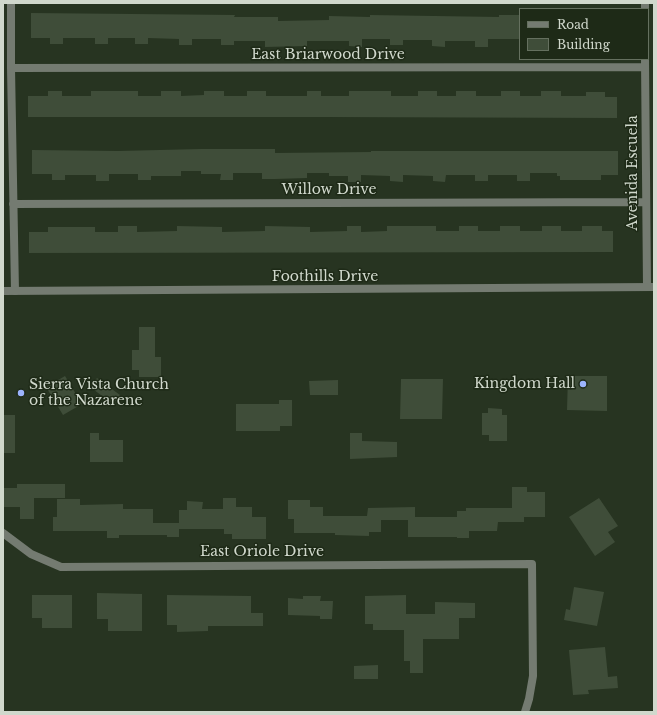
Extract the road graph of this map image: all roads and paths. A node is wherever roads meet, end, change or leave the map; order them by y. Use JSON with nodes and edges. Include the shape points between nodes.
{"nodes":[{"id":1,"x":11,"y":3,"type":"edge"},
{"id":2,"x":645,"y":63,"type":"edge"},
{"id":3,"x":11,"y":68,"type":"junction"},
{"id":4,"x":646,"y":202,"type":"junction"},
{"id":5,"x":13,"y":204,"type":"junction"},
{"id":6,"x":650,"y":287,"type":"edge"},
{"id":7,"x":16,"y":291,"type":"junction"},
{"id":8,"x":3,"y":292,"type":"edge"},
{"id":9,"x":3,"y":533,"type":"edge"},
{"id":10,"x":524,"y":712,"type":"edge"}],
"edges":[{"from":1,"to":3,"type":"street"},
{"from":2,"to":3,"type":"street","name":"East Briarwood Drive"},
{"from":2,"to":4,"type":"street","name":"Avenida Escuela"},
{"from":3,"to":5,"type":"street"},
{"from":4,"to":5,"type":"street","name":"Willow Drive"},
{"from":4,"to":6,"type":"street","name":"Avenida Escuela"},
{"from":5,"to":7,"type":"street"},
{"from":6,"to":7,"type":"street","name":"Foothills Drive"},
{"from":7,"to":8,"type":"street","name":"Foothills Drive"},
{"from":9,"to":10,"type":"street","name":"East Oriole Drive","via":[[31,554],[61,567],[532,564],[533,676]]}]}
